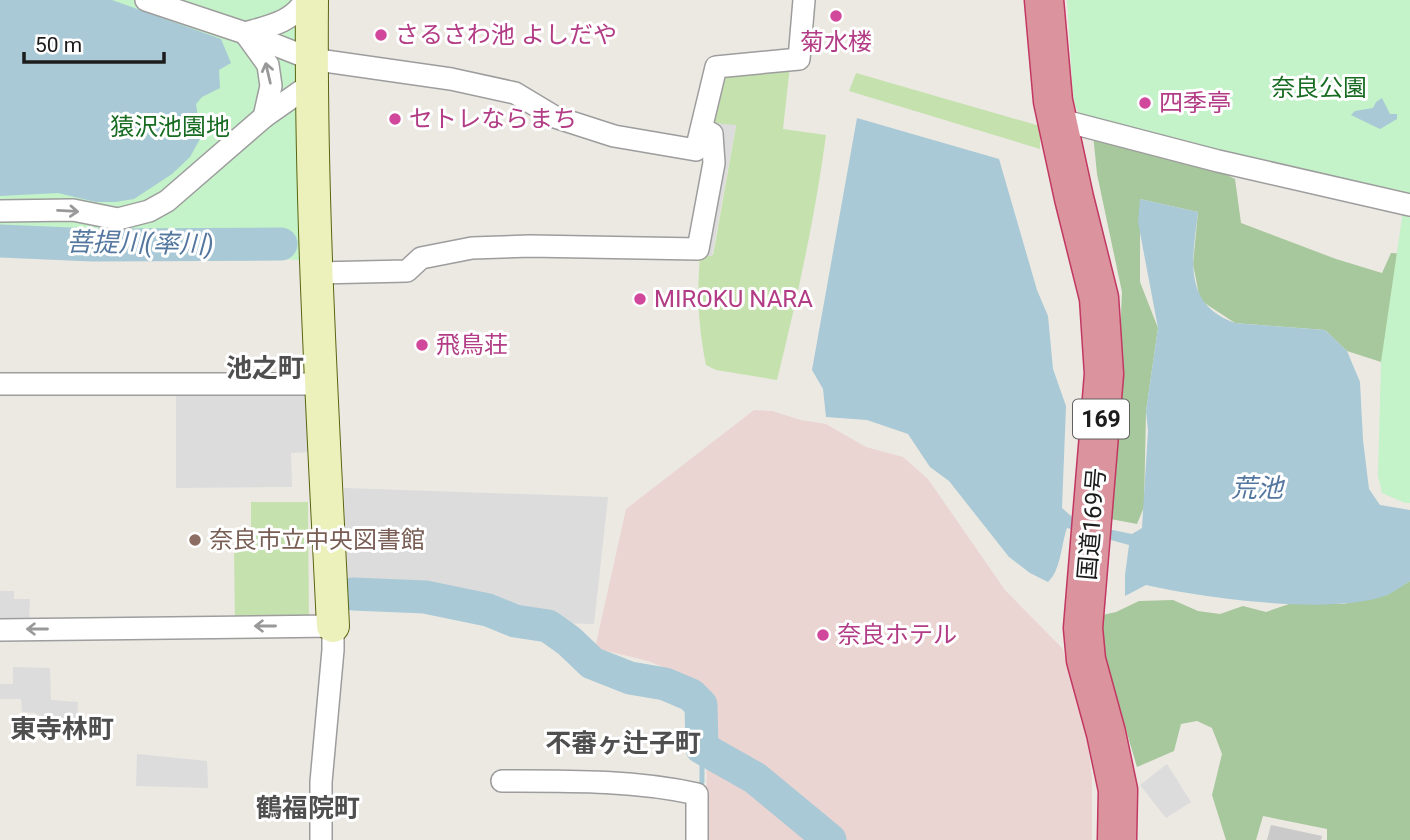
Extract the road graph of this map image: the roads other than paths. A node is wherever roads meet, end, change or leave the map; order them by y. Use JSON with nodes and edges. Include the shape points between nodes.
{"nodes":[{"id":1,"x":146,"y":0,"type":"edge"},
{"id":2,"x":305,"y":0,"type":"edge"},
{"id":3,"x":312,"y":0,"type":"edge"},
{"id":4,"x":804,"y":0,"type":"edge"},
{"id":5,"x":1044,"y":0,"type":"edge"},
{"id":6,"x":245,"y":33,"type":"junction"},
{"id":7,"x":311,"y":72,"type":"junction"},
{"id":8,"x":264,"y":117,"type":"junction"},
{"id":9,"x":1057,"y":119,"type":"junction"},
{"id":10,"x":703,"y":129,"type":"junction"},
{"id":11,"x":1410,"y":205,"type":"edge"},
{"id":12,"x":0,"y":211,"type":"edge"},
{"id":13,"x":317,"y":274,"type":"junction"},
{"id":14,"x":0,"y":384,"type":"edge"},
{"id":15,"x":322,"y":384,"type":"junction"},
{"id":16,"x":333,"y":626,"type":"junction"},
{"id":17,"x":0,"y":630,"type":"edge"},
{"id":18,"x":502,"y":781,"type":"dead end"},
{"id":19,"x":321,"y":840,"type":"edge"},
{"id":20,"x":697,"y":840,"type":"edge"},
{"id":21,"x":1116,"y":840,"type":"edge"}],
"edges":[{"from":1,"to":6,"type":"street"},
{"from":2,"to":6,"type":"street","via":[[286,20]]},
{"from":3,"to":7,"type":"street"},
{"from":4,"to":10,"type":"street","via":[[799,59],[716,67]]},
{"from":5,"to":9,"type":"highway","name":"国道169号","number":"169"},
{"from":6,"to":7,"type":"street"},
{"from":8,"to":6,"type":"street","one_way":true,"via":[[271,86],[268,65]]},
{"from":7,"to":8,"type":"street"},
{"from":7,"to":10,"type":"street","via":[[451,79],[515,93],[555,117],[614,136],[696,150]]},
{"from":7,"to":13,"type":"street"},
{"from":12,"to":8,"type":"street","one_way":true,"via":[[73,210],[118,219],[149,211],[167,201]]},
{"from":9,"to":11,"type":"street"},
{"from":9,"to":21,"type":"highway","name":"国道169号","number":"169","via":[[1099,298],[1104,374],[1083,628],[1086,660],[1118,790]]},
{"from":10,"to":13,"type":"street","via":[[712,134],[714,163],[698,249],[471,248],[421,258],[407,271]]},
{"from":13,"to":15,"type":"street"},
{"from":14,"to":15,"type":"street"},
{"from":15,"to":16,"type":"street"},
{"from":16,"to":17,"type":"street","one_way":true},
{"from":16,"to":19,"type":"street"},
{"from":18,"to":20,"type":"street","via":[[567,780],[667,787],[697,794]]}]}
